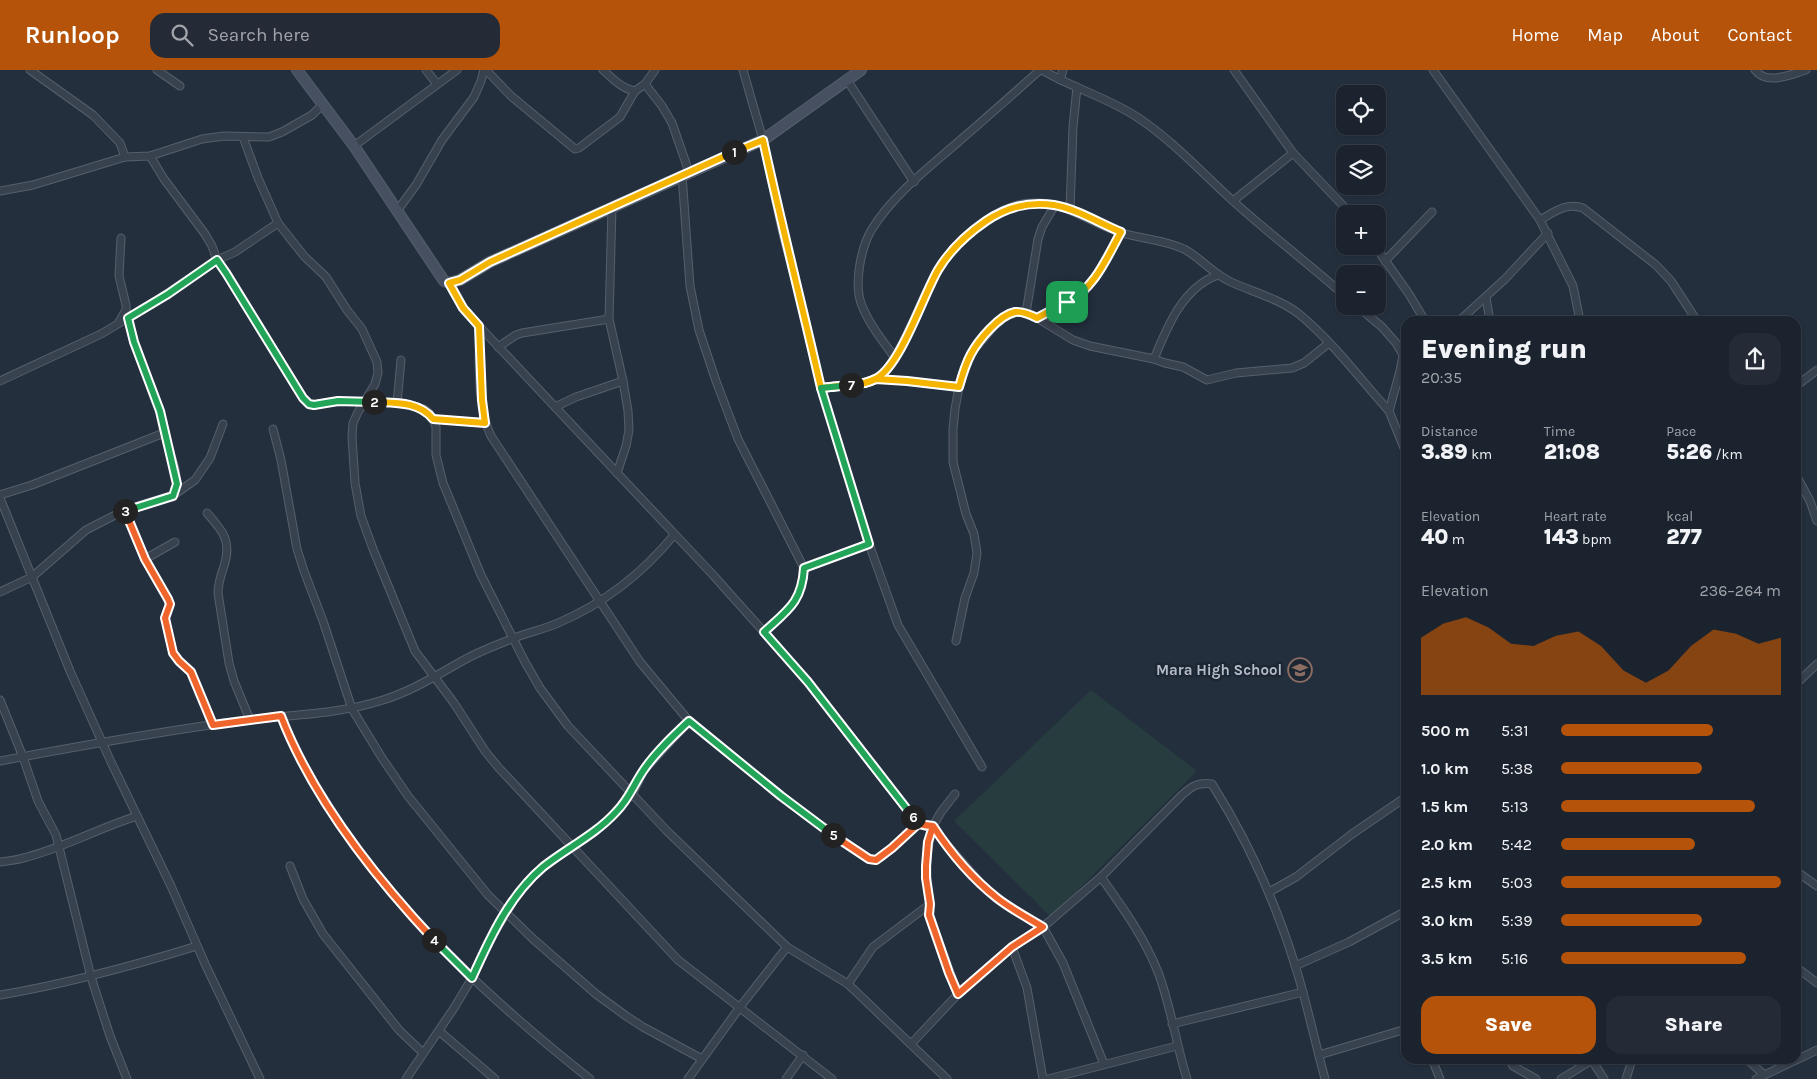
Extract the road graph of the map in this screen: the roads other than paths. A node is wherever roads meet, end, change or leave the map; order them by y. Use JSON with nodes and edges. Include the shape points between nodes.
{"nodes":[{"id":1,"x":30,"y":70,"type":"edge"},
{"id":2,"x":157,"y":70,"type":"edge"},
{"id":3,"x":297,"y":70,"type":"edge"},
{"id":4,"x":426,"y":70,"type":"edge"},
{"id":5,"x":457,"y":70,"type":"edge"},
{"id":6,"x":485,"y":70,"type":"edge"},
{"id":7,"x":603,"y":70,"type":"edge"},
{"id":8,"x":655,"y":70,"type":"edge"},
{"id":9,"x":743,"y":70,"type":"edge"},
{"id":10,"x":860,"y":70,"type":"edge"},
{"id":11,"x":1041,"y":70,"type":"edge"},
{"id":12,"x":1063,"y":70,"type":"edge"},
{"id":13,"x":1234,"y":70,"type":"edge"},
{"id":14,"x":1433,"y":70,"type":"edge"},
{"id":15,"x":1755,"y":70,"type":"edge"},
{"id":16,"x":1806,"y":70,"type":"edge"},
{"id":17,"x":847,"y":80,"type":"junction"},
{"id":18,"x":1060,"y":80,"type":"junction"},
{"id":19,"x":437,"y":84,"type":"junction"},
{"id":20,"x":645,"y":84,"type":"junction"},
{"id":21,"x":180,"y":86,"type":"dead end"},
{"id":22,"x":1077,"y":87,"type":"junction"},
{"id":23,"x":634,"y":91,"type":"junction"},
{"id":24,"x":323,"y":104,"type":"junction"},
{"id":25,"x":243,"y":137,"type":"junction"},
{"id":26,"x":763,"y":140,"type":"junction"},
{"id":27,"x":354,"y":146,"type":"junction"},
{"id":28,"x":1293,"y":152,"type":"junction"},
{"id":29,"x":150,"y":156,"type":"junction"},
{"id":30,"x":125,"y":157,"type":"junction"},
{"id":31,"x":686,"y":174,"type":"junction"},
{"id":32,"x":914,"y":182,"type":"junction"},
{"id":33,"x":0,"y":191,"type":"edge"},
{"id":34,"x":1233,"y":201,"type":"junction"},
{"id":35,"x":1055,"y":205,"type":"junction"},
{"id":36,"x":1342,"y":205,"type":"edge"},
{"id":37,"x":612,"y":208,"type":"junction"},
{"id":38,"x":1070,"y":209,"type":"junction"},
{"id":39,"x":397,"y":211,"type":"junction"},
{"id":40,"x":1432,"y":212,"type":"dead end"},
{"id":41,"x":1540,"y":220,"type":"junction"},
{"id":42,"x":278,"y":223,"type":"junction"},
{"id":43,"x":1121,"y":232,"type":"junction"},
{"id":44,"x":1548,"y":233,"type":"junction"},
{"id":45,"x":121,"y":238,"type":"dead end"},
{"id":46,"x":1381,"y":255,"type":"edge"},
{"id":47,"x":217,"y":260,"type":"junction"},
{"id":48,"x":1385,"y":260,"type":"junction"},
{"id":49,"x":1218,"y":275,"type":"junction"},
{"id":50,"x":449,"y":283,"type":"junction"},
{"id":51,"x":1336,"y":288,"type":"edge"},
{"id":52,"x":1486,"y":298,"type":"junction"},
{"id":53,"x":1026,"y":313,"type":"junction"},
{"id":54,"x":1368,"y":315,"type":"edge"},
{"id":55,"x":1422,"y":316,"type":"edge"},
{"id":56,"x":1465,"y":316,"type":"edge"},
{"id":57,"x":1489,"y":316,"type":"edge"},
{"id":58,"x":1579,"y":316,"type":"edge"},
{"id":59,"x":1694,"y":316,"type":"edge"},
{"id":60,"x":128,"y":318,"type":"junction"},
{"id":61,"x":1037,"y":318,"type":"junction"},
{"id":62,"x":609,"y":319,"type":"junction"},
{"id":63,"x":119,"y":322,"type":"junction"},
{"id":64,"x":479,"y":326,"type":"junction"},
{"id":65,"x":1329,"y":343,"type":"junction"},
{"id":66,"x":498,"y":347,"type":"junction"},
{"id":67,"x":1401,"y":350,"type":"edge"},
{"id":68,"x":895,"y":358,"type":"junction"},
{"id":69,"x":1154,"y":359,"type":"junction"},
{"id":70,"x":401,"y":360,"type":"dead end"},
{"id":71,"x":1401,"y":367,"type":"edge"},
{"id":72,"x":1817,"y":370,"type":"edge"},
{"id":73,"x":876,"y":379,"type":"junction"},
{"id":74,"x":0,"y":380,"type":"edge"},
{"id":75,"x":623,"y":382,"type":"junction"},
{"id":76,"x":1801,"y":382,"type":"edge"},
{"id":77,"x":959,"y":387,"type":"junction"},
{"id":78,"x":821,"y":388,"type":"junction"},
{"id":79,"x":363,"y":401,"type":"junction"},
{"id":80,"x":397,"y":403,"type":"junction"},
{"id":81,"x":555,"y":407,"type":"junction"},
{"id":82,"x":1389,"y":412,"type":"junction"},
{"id":83,"x":433,"y":419,"type":"junction"},
{"id":84,"x":485,"y":423,"type":"junction"},
{"id":85,"x":223,"y":424,"type":"dead end"},
{"id":86,"x":273,"y":430,"type":"dead end"},
{"id":87,"x":164,"y":433,"type":"junction"},
{"id":88,"x":1401,"y":441,"type":"edge"},
{"id":89,"x":617,"y":472,"type":"junction"},
{"id":90,"x":1801,"y":483,"type":"edge"},
{"id":91,"x":0,"y":496,"type":"edge"},
{"id":92,"x":173,"y":496,"type":"junction"},
{"id":93,"x":1814,"y":500,"type":"edge"},
{"id":94,"x":2,"y":507,"type":"edge"},
{"id":95,"x":125,"y":510,"type":"junction"},
{"id":96,"x":207,"y":513,"type":"dead end"},
{"id":97,"x":1817,"y":521,"type":"edge"},
{"id":98,"x":674,"y":535,"type":"junction"},
{"id":99,"x":175,"y":542,"type":"dead end"},
{"id":100,"x":869,"y":544,"type":"junction"},
{"id":101,"x":145,"y":559,"type":"junction"},
{"id":102,"x":804,"y":568,"type":"junction"},
{"id":103,"x":32,"y":577,"type":"junction"},
{"id":104,"x":0,"y":592,"type":"edge"},
{"id":105,"x":600,"y":602,"type":"junction"},
{"id":106,"x":764,"y":632,"type":"junction"},
{"id":107,"x":512,"y":639,"type":"junction"},
{"id":108,"x":956,"y":641,"type":"dead end"},
{"id":109,"x":1817,"y":664,"type":"edge"},
{"id":110,"x":436,"y":678,"type":"junction"},
{"id":111,"x":1801,"y":679,"type":"edge"},
{"id":112,"x":0,"y":700,"type":"edge"},
{"id":113,"x":352,"y":709,"type":"junction"},
{"id":114,"x":281,"y":716,"type":"junction"},
{"id":115,"x":250,"y":720,"type":"junction"},
{"id":116,"x":689,"y":721,"type":"junction"},
{"id":117,"x":213,"y":725,"type":"junction"},
{"id":118,"x":102,"y":742,"type":"junction"},
{"id":119,"x":23,"y":757,"type":"junction"},
{"id":120,"x":0,"y":761,"type":"edge"},
{"id":121,"x":982,"y":767,"type":"dead end"},
{"id":122,"x":632,"y":794,"type":"junction"},
{"id":123,"x":955,"y":794,"type":"dead end"},
{"id":124,"x":1401,"y":800,"type":"edge"},
{"id":125,"x":136,"y":816,"type":"junction"},
{"id":126,"x":918,"y":824,"type":"junction"},
{"id":127,"x":933,"y":826,"type":"junction"},
{"id":128,"x":59,"y":846,"type":"junction"},
{"id":129,"x":572,"y":847,"type":"junction"},
{"id":130,"x":0,"y":862,"type":"edge"},
{"id":131,"x":290,"y":866,"type":"dead end"},
{"id":132,"x":1801,"y":875,"type":"edge"},
{"id":133,"x":1101,"y":878,"type":"junction"},
{"id":134,"x":1817,"y":886,"type":"edge"},
{"id":135,"x":1269,"y":892,"type":"junction"},
{"id":136,"x":930,"y":904,"type":"junction"},
{"id":137,"x":506,"y":913,"type":"junction"},
{"id":138,"x":1401,"y":914,"type":"edge"},
{"id":139,"x":1043,"y":927,"type":"junction"},
{"id":140,"x":197,"y":946,"type":"junction"},
{"id":141,"x":787,"y":947,"type":"junction"},
{"id":142,"x":1012,"y":947,"type":"junction"},
{"id":143,"x":1295,"y":966,"type":"junction"},
{"id":144,"x":1801,"y":971,"type":"edge"},
{"id":145,"x":91,"y":977,"type":"junction"},
{"id":146,"x":472,"y":978,"type":"junction"},
{"id":147,"x":1817,"y":983,"type":"edge"},
{"id":148,"x":848,"y":984,"type":"junction"},
{"id":149,"x":1303,"y":992,"type":"junction"},
{"id":150,"x":958,"y":994,"type":"junction"},
{"id":151,"x":0,"y":996,"type":"edge"},
{"id":152,"x":740,"y":1007,"type":"junction"},
{"id":153,"x":1172,"y":1024,"type":"junction"},
{"id":154,"x":1401,"y":1030,"type":"edge"},
{"id":155,"x":439,"y":1031,"type":"junction"},
{"id":156,"x":911,"y":1044,"type":"junction"},
{"id":157,"x":1177,"y":1046,"type":"junction"},
{"id":158,"x":1817,"y":1050,"type":"edge"},
{"id":159,"x":423,"y":1053,"type":"junction"},
{"id":160,"x":802,"y":1055,"type":"junction"},
{"id":161,"x":1319,"y":1055,"type":"junction"},
{"id":162,"x":1801,"y":1058,"type":"edge"},
{"id":163,"x":702,"y":1059,"type":"junction"},
{"id":164,"x":1104,"y":1064,"type":"junction"},
{"id":165,"x":1434,"y":1064,"type":"edge"},
{"id":166,"x":1512,"y":1064,"type":"edge"},
{"id":167,"x":1585,"y":1064,"type":"edge"},
{"id":168,"x":1594,"y":1064,"type":"edge"},
{"id":169,"x":1631,"y":1064,"type":"edge"},
{"id":170,"x":1752,"y":1064,"type":"edge"},
{"id":171,"x":1787,"y":1064,"type":"edge"},
{"id":172,"x":1764,"y":1075,"type":"junction"},
{"id":173,"x":408,"y":1078,"type":"edge"},
{"id":174,"x":127,"y":1079,"type":"edge"},
{"id":175,"x":260,"y":1079,"type":"edge"},
{"id":176,"x":495,"y":1079,"type":"edge"},
{"id":177,"x":590,"y":1079,"type":"edge"},
{"id":178,"x":688,"y":1079,"type":"edge"},
{"id":179,"x":786,"y":1079,"type":"edge"},
{"id":180,"x":832,"y":1079,"type":"edge"},
{"id":181,"x":947,"y":1079,"type":"edge"},
{"id":182,"x":1043,"y":1079,"type":"edge"},
{"id":183,"x":1048,"y":1079,"type":"edge"},
{"id":184,"x":1187,"y":1079,"type":"edge"},
{"id":185,"x":1325,"y":1079,"type":"edge"},
{"id":186,"x":1440,"y":1079,"type":"edge"},
{"id":187,"x":1536,"y":1079,"type":"edge"},
{"id":188,"x":1561,"y":1079,"type":"edge"},
{"id":189,"x":1604,"y":1079,"type":"edge"},
{"id":190,"x":1626,"y":1079,"type":"edge"},
{"id":191,"x":1756,"y":1079,"type":"edge"}],
"edges":[{"from":1,"to":30,"type":"street","via":[[93,115],[120,143]]},
{"from":2,"to":21,"type":"street"},
{"from":3,"to":24,"type":"street"},
{"from":4,"to":19,"type":"street"},
{"from":5,"to":19,"type":"street"},
{"from":6,"to":23,"type":"street","via":[[576,150],[620,117]]},
{"from":6,"to":39,"type":"street","via":[[474,97]]},
{"from":7,"to":23,"type":"street"},
{"from":8,"to":20,"type":"street"},
{"from":9,"to":26,"type":"street"},
{"from":10,"to":17,"type":"street"},
{"from":11,"to":18,"type":"street"},
{"from":11,"to":32,"type":"street"},
{"from":12,"to":18,"type":"street"},
{"from":13,"to":28,"type":"street"},
{"from":14,"to":41,"type":"street"},
{"from":15,"to":16,"type":"street","via":[[1765,78],[1778,78]]},
{"from":17,"to":26,"type":"street"},
{"from":17,"to":32,"type":"street"},
{"from":18,"to":22,"type":"street"},
{"from":19,"to":27,"type":"street"},
{"from":20,"to":23,"type":"street"},
{"from":20,"to":31,"type":"street","via":[[672,123]]},
{"from":22,"to":34,"type":"street","via":[[1138,118]]},
{"from":22,"to":38,"type":"street"},
{"from":24,"to":25,"type":"street","via":[[312,115],[282,132],[269,137]]},
{"from":24,"to":27,"type":"street"},
{"from":25,"to":29,"type":"street","via":[[202,140]]},
{"from":25,"to":42,"type":"street"},
{"from":26,"to":31,"type":"street"},
{"from":26,"to":78,"type":"street"},
{"from":27,"to":39,"type":"street"},
{"from":28,"to":34,"type":"street"},
{"from":28,"to":36,"type":"street"},
{"from":29,"to":30,"type":"street"},
{"from":29,"to":47,"type":"street","via":[[205,234]]},
{"from":30,"to":33,"type":"street","via":[[33,185]]},
{"from":31,"to":37,"type":"street"},
{"from":31,"to":102,"type":"street","via":[[690,286],[699,330],[738,439]]},
{"from":32,"to":68,"type":"street","via":[[872,230],[862,252],[859,278],[860,302]]},
{"from":34,"to":51,"type":"street"},
{"from":35,"to":38,"type":"street"},
{"from":35,"to":53,"type":"street","via":[[1038,239]]},
{"from":35,"to":68,"type":"street","via":[[1033,203],[996,214],[954,248],[939,269]]},
{"from":37,"to":50,"type":"street"},
{"from":37,"to":62,"type":"street"},
{"from":38,"to":43,"type":"street"},
{"from":39,"to":50,"type":"street","via":[[444,281]]},
{"from":40,"to":48,"type":"street"},
{"from":41,"to":44,"type":"street"},
{"from":41,"to":59,"type":"street","via":[[1566,206],[1583,208],[1656,265],[1671,281]]},
{"from":42,"to":47,"type":"street"},
{"from":42,"to":79,"type":"street","via":[[326,277],[362,328],[377,362],[378,373],[375,384]]},
{"from":43,"to":49,"type":"street","via":[[1186,250]]},
{"from":43,"to":61,"type":"street","via":[[1084,292]]},
{"from":44,"to":52,"type":"street"},
{"from":44,"to":58,"type":"street","via":[[1574,286]]},
{"from":45,"to":63,"type":"street","via":[[119,276],[126,310]]},
{"from":46,"to":48,"type":"street"},
{"from":47,"to":60,"type":"street"},
{"from":47,"to":79,"type":"street","via":[[309,404]]},
{"from":48,"to":55,"type":"street"},
{"from":49,"to":65,"type":"street","via":[[1297,312]]},
{"from":49,"to":69,"type":"street","via":[[1200,283],[1184,301]]},
{"from":50,"to":64,"type":"street","via":[[463,308]]},
{"from":52,"to":56,"type":"street"},
{"from":52,"to":57,"type":"street"},
{"from":53,"to":61,"type":"street"},
{"from":53,"to":77,"type":"street","via":[[1016,312],[994,326],[971,353]]},
{"from":54,"to":67,"type":"street"},
{"from":60,"to":63,"type":"street"},
{"from":60,"to":87,"type":"street","via":[[160,411]]},
{"from":61,"to":69,"type":"street","via":[[1061,334],[1090,346]]},
{"from":62,"to":66,"type":"street","via":[[522,333]]},
{"from":62,"to":75,"type":"street"},
{"from":63,"to":74,"type":"street","via":[[82,344]]},
{"from":64,"to":66,"type":"street"},
{"from":64,"to":84,"type":"street"},
{"from":65,"to":69,"type":"street","via":[[1304,363],[1292,368],[1250,371],[1207,380],[1183,367]]},
{"from":65,"to":82,"type":"street"},
{"from":66,"to":81,"type":"street"},
{"from":68,"to":73,"type":"street"},
{"from":70,"to":80,"type":"street"},
{"from":71,"to":82,"type":"street"},
{"from":72,"to":76,"type":"street"},
{"from":73,"to":77,"type":"street"},
{"from":73,"to":78,"type":"street"},
{"from":75,"to":81,"type":"street"},
{"from":75,"to":89,"type":"street","via":[[629,430]]},
{"from":77,"to":108,"type":"street","via":[[953,429],[954,462],[977,553]]},
{"from":78,"to":100,"type":"street"},
{"from":79,"to":80,"type":"street"},
{"from":79,"to":110,"type":"street","via":[[353,423],[352,437],[361,516],[410,641]]},
{"from":80,"to":83,"type":"street","via":[[424,409]]},
{"from":81,"to":89,"type":"street"},
{"from":82,"to":88,"type":"street"},
{"from":83,"to":84,"type":"street"},
{"from":83,"to":107,"type":"street","via":[[436,455],[443,483]]},
{"from":84,"to":105,"type":"street"},
{"from":85,"to":92,"type":"street","via":[[210,458],[195,480]]},
{"from":86,"to":113,"type":"street","via":[[297,549]]},
{"from":87,"to":91,"type":"street"},
{"from":87,"to":92,"type":"street","via":[[177,479]]},
{"from":89,"to":98,"type":"street"},
{"from":90,"to":93,"type":"street"},
{"from":91,"to":94,"type":"street"},
{"from":92,"to":95,"type":"street"},
{"from":93,"to":97,"type":"street"},
{"from":94,"to":103,"type":"street"},
{"from":95,"to":101,"type":"street"},
{"from":95,"to":103,"type":"street","via":[[86,530]]},
{"from":96,"to":115,"type":"street","via":[[228,544],[218,593],[229,663]]},
{"from":98,"to":105,"type":"street","via":[[637,575]]},
{"from":98,"to":106,"type":"street"},
{"from":99,"to":101,"type":"street"},
{"from":100,"to":102,"type":"street"},
{"from":100,"to":121,"type":"street","via":[[898,624]]},
{"from":101,"to":117,"type":"street","via":[[170,604],[165,618],[173,653],[191,672]]},
{"from":102,"to":106,"type":"street","via":[[803,584],[797,599]]},
{"from":103,"to":104,"type":"street"},
{"from":103,"to":118,"type":"street"},
{"from":105,"to":107,"type":"street","via":[[558,623]]},
{"from":105,"to":116,"type":"street","via":[[640,662]]},
{"from":106,"to":126,"type":"street","via":[[808,682]]},
{"from":107,"to":110,"type":"street","via":[[465,660]]},
{"from":107,"to":122,"type":"street","via":[[540,688],[568,726]]},
{"from":109,"to":111,"type":"street"},
{"from":110,"to":113,"type":"street","via":[[400,694]]},
{"from":110,"to":129,"type":"street","via":[[494,762]]},
{"from":112,"to":119,"type":"street"},
{"from":113,"to":114,"type":"street"},
{"from":113,"to":137,"type":"street","via":[[408,796]]},
{"from":114,"to":115,"type":"street"},
{"from":114,"to":146,"type":"street","via":[[306,772],[361,855],[408,912]]},
{"from":115,"to":117,"type":"street"},
{"from":116,"to":122,"type":"street","via":[[644,770]]},
{"from":116,"to":126,"type":"street","via":[[804,814],[869,859],[883,856]]},
{"from":117,"to":118,"type":"street"},
{"from":118,"to":119,"type":"street"},
{"from":118,"to":125,"type":"street"},
{"from":119,"to":120,"type":"street"},
{"from":119,"to":128,"type":"street","via":[[38,801]]},
{"from":122,"to":129,"type":"street","via":[[606,822]]},
{"from":122,"to":141,"type":"street"},
{"from":123,"to":127,"type":"street"},
{"from":124,"to":135,"type":"street","via":[[1296,877]]},
{"from":125,"to":128,"type":"street"},
{"from":125,"to":140,"type":"street"},
{"from":126,"to":127,"type":"street"},
{"from":127,"to":136,"type":"street","via":[[928,842],[926,872]]},
{"from":127,"to":139,"type":"street","via":[[984,887]]},
{"from":128,"to":130,"type":"street","via":[[26,858]]},
{"from":128,"to":145,"type":"street"},
{"from":129,"to":137,"type":"street","via":[[530,879]]},
{"from":129,"to":152,"type":"street","via":[[678,960]]},
{"from":131,"to":159,"type":"street","via":[[303,899],[323,934],[399,1030]]},
{"from":132,"to":134,"type":"street"},
{"from":133,"to":135,"type":"street","via":[[1182,795],[1193,785],[1203,782],[1212,784],[1228,809]]},
{"from":133,"to":139,"type":"street"},
{"from":133,"to":153,"type":"street","via":[[1148,950],[1165,993]]},
{"from":135,"to":143,"type":"street"},
{"from":136,"to":148,"type":"street","via":[[872,947]]},
{"from":136,"to":150,"type":"street","via":[[929,915]]},
{"from":137,"to":146,"type":"street"},
{"from":137,"to":163,"type":"street","via":[[605,1001],[643,1027]]},
{"from":138,"to":143,"type":"street"},
{"from":139,"to":142,"type":"street"},
{"from":139,"to":164,"type":"street","via":[[1063,963]]},
{"from":140,"to":145,"type":"street"},
{"from":140,"to":175,"type":"street"},
{"from":141,"to":148,"type":"street"},
{"from":141,"to":152,"type":"street"},
{"from":142,"to":150,"type":"street"},
{"from":142,"to":182,"type":"street","via":[[1027,988]]},
{"from":143,"to":149,"type":"street"},
{"from":144,"to":147,"type":"street"},
{"from":145,"to":151,"type":"street"},
{"from":145,"to":174,"type":"street"},
{"from":146,"to":155,"type":"street"},
{"from":146,"to":177,"type":"street","via":[[532,1033]]},
{"from":148,"to":156,"type":"street"},
{"from":149,"to":153,"type":"street"},
{"from":149,"to":161,"type":"street"},
{"from":150,"to":156,"type":"street"},
{"from":152,"to":160,"type":"street"},
{"from":152,"to":163,"type":"street"},
{"from":153,"to":157,"type":"street"},
{"from":154,"to":161,"type":"street"},
{"from":155,"to":159,"type":"street"},
{"from":155,"to":176,"type":"street"},
{"from":156,"to":181,"type":"street"},
{"from":157,"to":164,"type":"street"},
{"from":157,"to":184,"type":"street"},
{"from":158,"to":162,"type":"street"},
{"from":159,"to":173,"type":"street"},
{"from":160,"to":179,"type":"street"},
{"from":160,"to":180,"type":"street"},
{"from":161,"to":185,"type":"street"},
{"from":163,"to":178,"type":"street"},
{"from":164,"to":183,"type":"street"},
{"from":165,"to":186,"type":"street"},
{"from":166,"to":187,"type":"street"},
{"from":167,"to":188,"type":"street"},
{"from":168,"to":189,"type":"street"},
{"from":169,"to":190,"type":"street"},
{"from":170,"to":172,"type":"street"},
{"from":171,"to":172,"type":"street"},
{"from":172,"to":191,"type":"street"}]}
